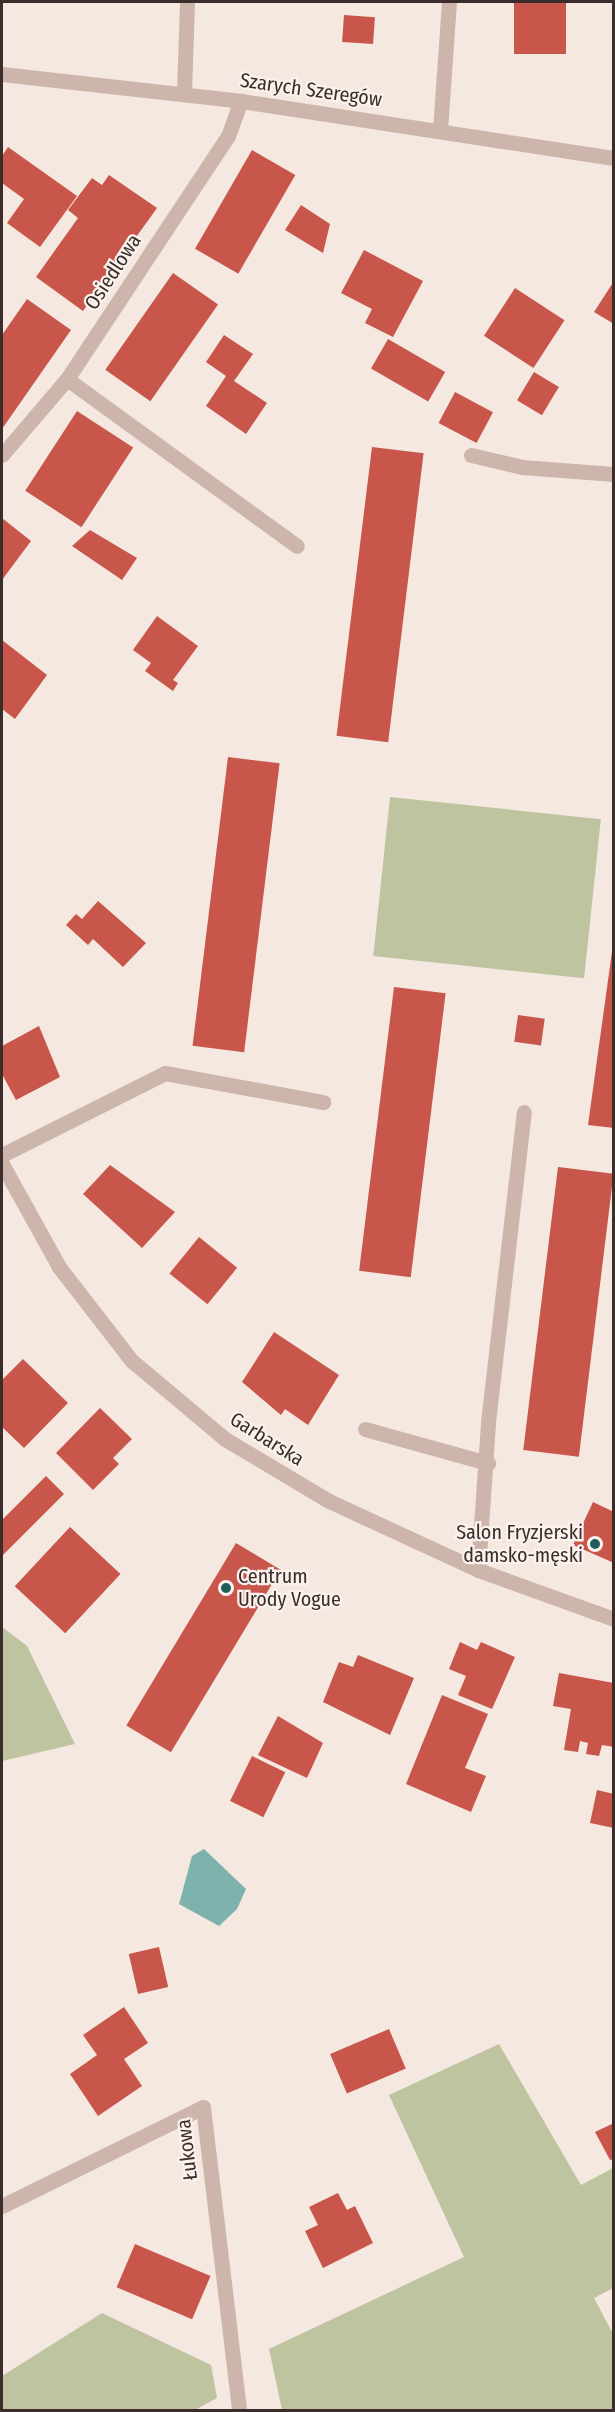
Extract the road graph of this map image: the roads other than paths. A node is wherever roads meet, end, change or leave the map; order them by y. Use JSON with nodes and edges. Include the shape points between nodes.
{"nodes":[{"id":1,"x":187,"y":2,"type":"edge"},
{"id":2,"x":449,"y":2,"type":"edge"},
{"id":3,"x":2,"y":74,"type":"edge"},
{"id":4,"x":184,"y":93,"type":"junction"},
{"id":5,"x":241,"y":101,"type":"junction"},
{"id":6,"x":440,"y":130,"type":"junction"},
{"id":7,"x":614,"y":158,"type":"edge"},
{"id":8,"x":68,"y":379,"type":"junction"},
{"id":9,"x":2,"y":455,"type":"edge"},
{"id":10,"x":471,"y":455,"type":"dead end"},
{"id":11,"x":614,"y":474,"type":"edge"},
{"id":12,"x":297,"y":546,"type":"dead end"},
{"id":13,"x":323,"y":1102,"type":"dead end"},
{"id":14,"x":524,"y":1112,"type":"dead end"},
{"id":15,"x":2,"y":1155,"type":"edge"},
{"id":16,"x":2,"y":1164,"type":"edge"},
{"id":17,"x":365,"y":1429,"type":"dead end"},
{"id":18,"x":489,"y":1463,"type":"junction"},
{"id":19,"x":478,"y":1570,"type":"junction"},
{"id":20,"x":614,"y":1619,"type":"edge"},
{"id":21,"x":2,"y":2206,"type":"edge"},
{"id":22,"x":238,"y":2410,"type":"edge"}],
"edges":[{"from":1,"to":4,"type":"street"},
{"from":2,"to":6,"type":"street"},
{"from":3,"to":4,"type":"street","name":"Szarych Szeregów"},
{"from":4,"to":5,"type":"street","name":"Szarych Szeregów"},
{"from":5,"to":6,"type":"street","name":"Szarych Szeregów"},
{"from":5,"to":8,"type":"street","name":"Osiedlowa","via":[[228,136]]},
{"from":6,"to":7,"type":"street","name":"Szarych Szeregów"},
{"from":8,"to":9,"type":"street","name":"Osiedlowa"},
{"from":8,"to":12,"type":"street"},
{"from":10,"to":11,"type":"street","via":[[522,467]]},
{"from":13,"to":15,"type":"street","via":[[165,1073]]},
{"from":14,"to":18,"type":"street","via":[[488,1422]]},
{"from":16,"to":19,"type":"street","name":"Garbarska","via":[[59,1267],[132,1361],[225,1439],[329,1501]]},
{"from":17,"to":18,"type":"street"},
{"from":18,"to":19,"type":"street"},
{"from":19,"to":20,"type":"street","name":"Garbarska"},
{"from":21,"to":22,"type":"street","name":"Łukowa","via":[[203,2107]]}]}
